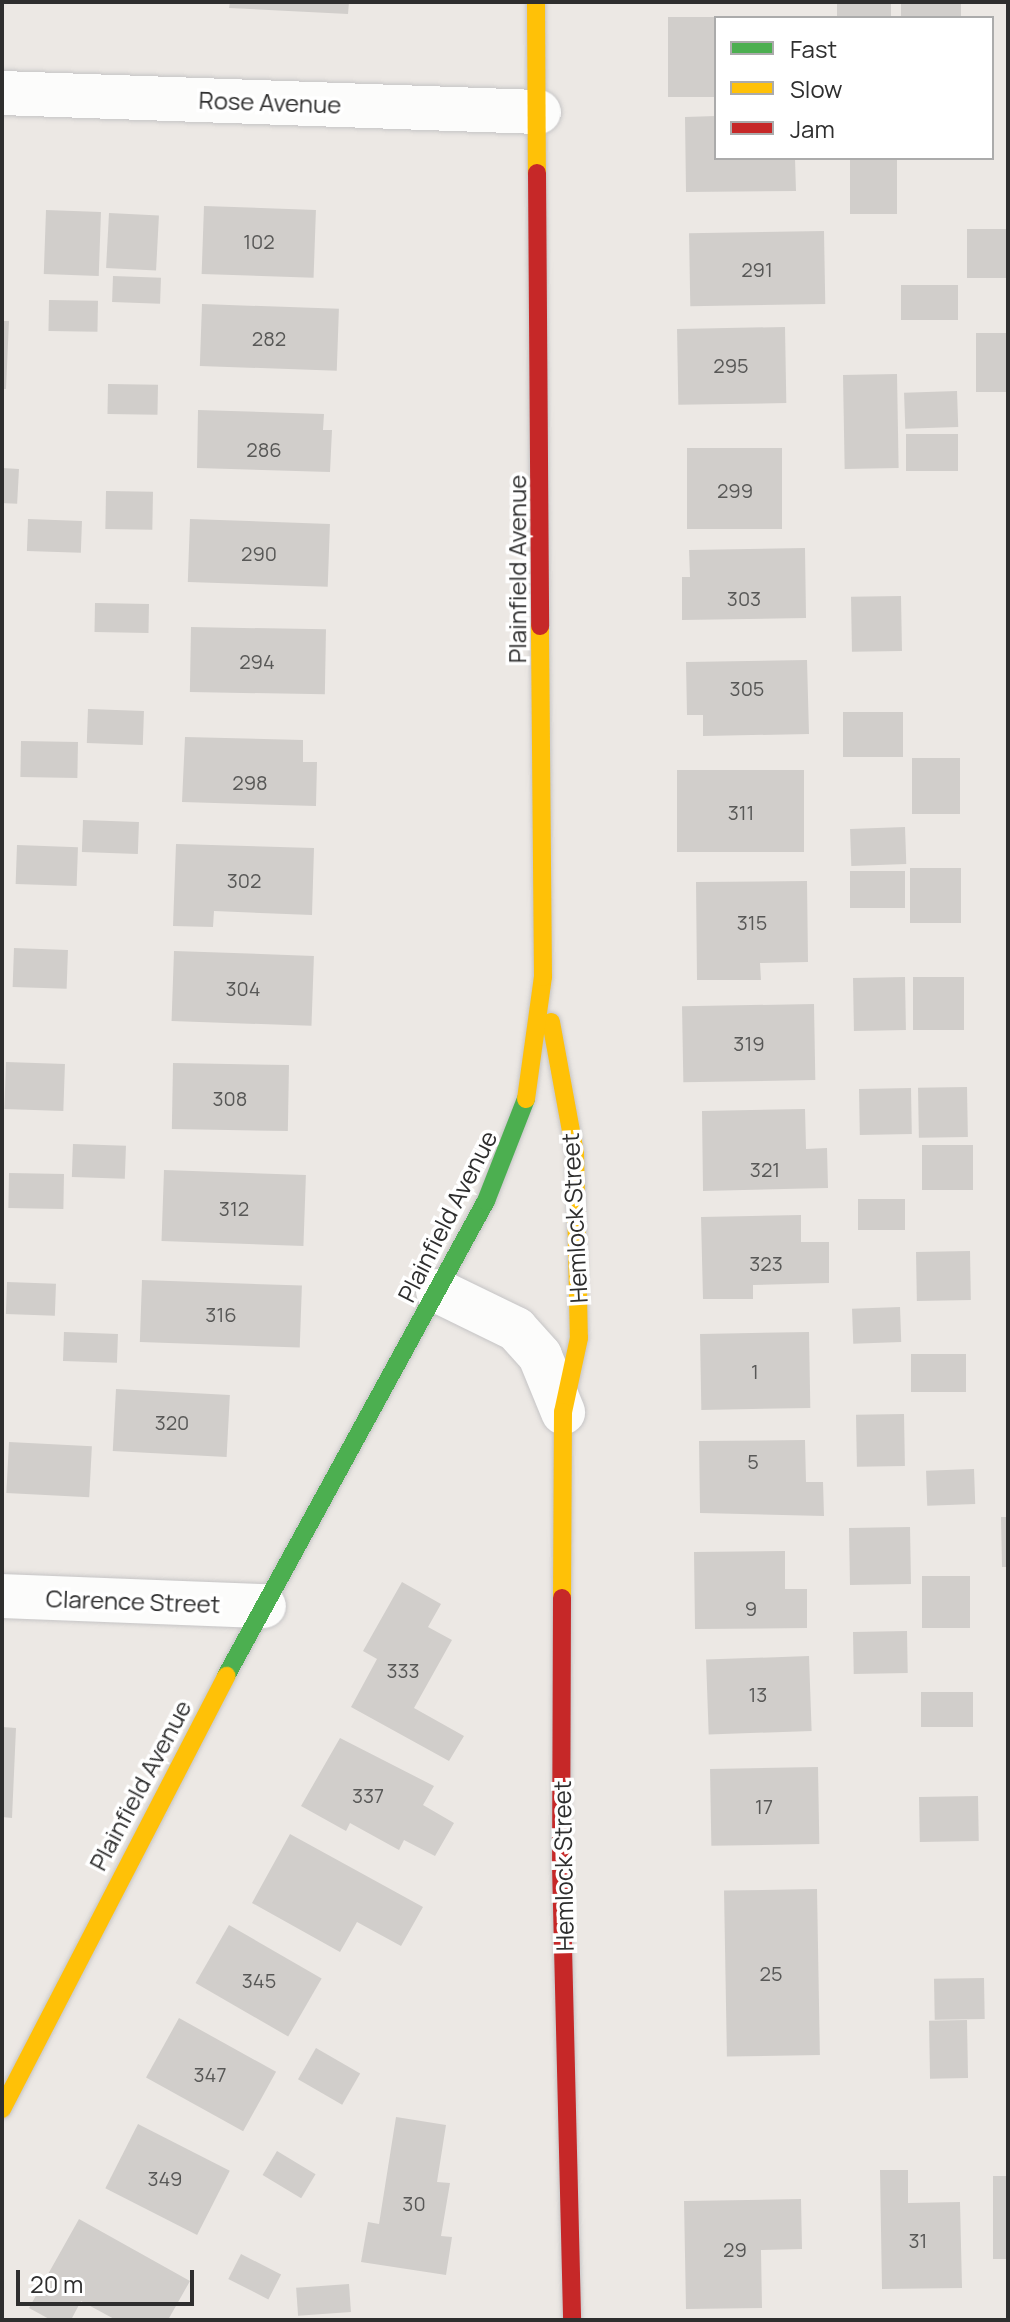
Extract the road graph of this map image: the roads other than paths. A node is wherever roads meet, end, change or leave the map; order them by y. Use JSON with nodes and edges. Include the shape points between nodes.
{"nodes":[{"id":1,"x":536,"y":2,"type":"edge"},
{"id":2,"x":2,"y":93,"type":"edge"},
{"id":3,"x":539,"y":112,"type":"junction"},
{"id":4,"x":543,"y":977,"type":"junction"},
{"id":5,"x":438,"y":1291,"type":"junction"},
{"id":6,"x":563,"y":1412,"type":"junction"},
{"id":7,"x":2,"y":1596,"type":"edge"},
{"id":8,"x":264,"y":1606,"type":"junction"},
{"id":9,"x":2,"y":2109,"type":"edge"},
{"id":10,"x":572,"y":2320,"type":"edge"}],
"edges":[{"from":1,"to":3,"type":"main road","name":"Plainfield Avenue"},
{"from":2,"to":3,"type":"street","name":"Rose Avenue"},
{"from":3,"to":4,"type":"main road","name":"Plainfield Avenue"},
{"from":4,"to":5,"type":"main road","name":"Plainfield Avenue","via":[[532,1080],[514,1140]]},
{"from":4,"to":6,"type":"main road","name":"Hemlock Street","via":[[575,1153],[579,1338]]},
{"from":5,"to":6,"type":"street","name":"Hemlock Street","via":[[516,1329],[540,1356]]},
{"from":5,"to":8,"type":"main road","name":"Plainfield Avenue"},
{"from":6,"to":10,"type":"main road","name":"Hemlock Street","via":[[561,1865]]},
{"from":7,"to":8,"type":"street","name":"Clarence Street"},
{"from":8,"to":9,"type":"main road","name":"Plainfield Avenue"}]}
